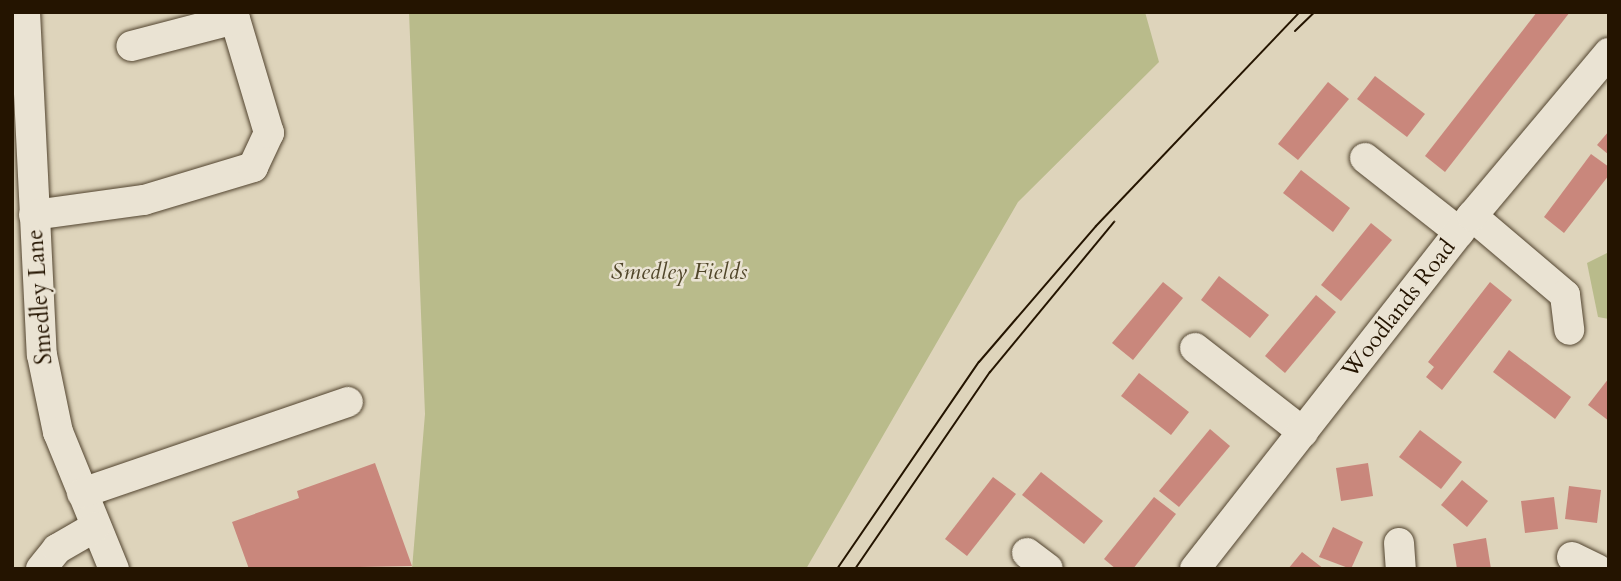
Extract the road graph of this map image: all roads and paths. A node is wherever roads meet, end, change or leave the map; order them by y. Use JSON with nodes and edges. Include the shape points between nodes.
{"nodes":[{"id":1,"x":25,"y":12,"type":"edge"},
{"id":2,"x":131,"y":46,"type":"dead end"},
{"id":3,"x":1609,"y":53,"type":"edge"},
{"id":4,"x":1365,"y":158,"type":"dead end"},
{"id":5,"x":34,"y":215,"type":"junction"},
{"id":6,"x":1466,"y":224,"type":"junction"},
{"id":7,"x":1569,"y":330,"type":"dead end"},
{"id":8,"x":1195,"y":348,"type":"dead end"},
{"id":9,"x":348,"y":402,"type":"dead end"},
{"id":10,"x":1303,"y":432,"type":"junction"},
{"id":11,"x":82,"y":493,"type":"junction"},
{"id":12,"x":95,"y":527,"type":"junction"},
{"id":13,"x":1609,"y":563,"type":"edge"},
{"id":14,"x":1589,"y":565,"type":"edge"},
{"id":15,"x":41,"y":569,"type":"edge"},
{"id":16,"x":114,"y":569,"type":"edge"},
{"id":17,"x":1195,"y":569,"type":"edge"}],
"edges":[{"from":1,"to":5,"type":"street","name":"Smedley Lane"},
{"from":2,"to":5,"type":"street","via":[[235,19],[268,133],[253,167],[144,200]]},
{"from":3,"to":6,"type":"street","name":"Woodlands Road"},
{"from":4,"to":6,"type":"street"},
{"from":5,"to":11,"type":"street","name":"Smedley Lane","via":[[48,393]]},
{"from":6,"to":7,"type":"street","via":[[1565,295]]},
{"from":6,"to":10,"type":"street","name":"Woodlands Road"},
{"from":8,"to":10,"type":"street"},
{"from":9,"to":11,"type":"street"},
{"from":10,"to":17,"type":"street","name":"Woodlands Road"},
{"from":11,"to":12,"type":"street","name":"Smedley Lane"},
{"from":12,"to":15,"type":"street","via":[[57,550]]},
{"from":12,"to":16,"type":"street","name":"Smedley Lane"},
{"from":13,"to":14,"type":"street"}]}
